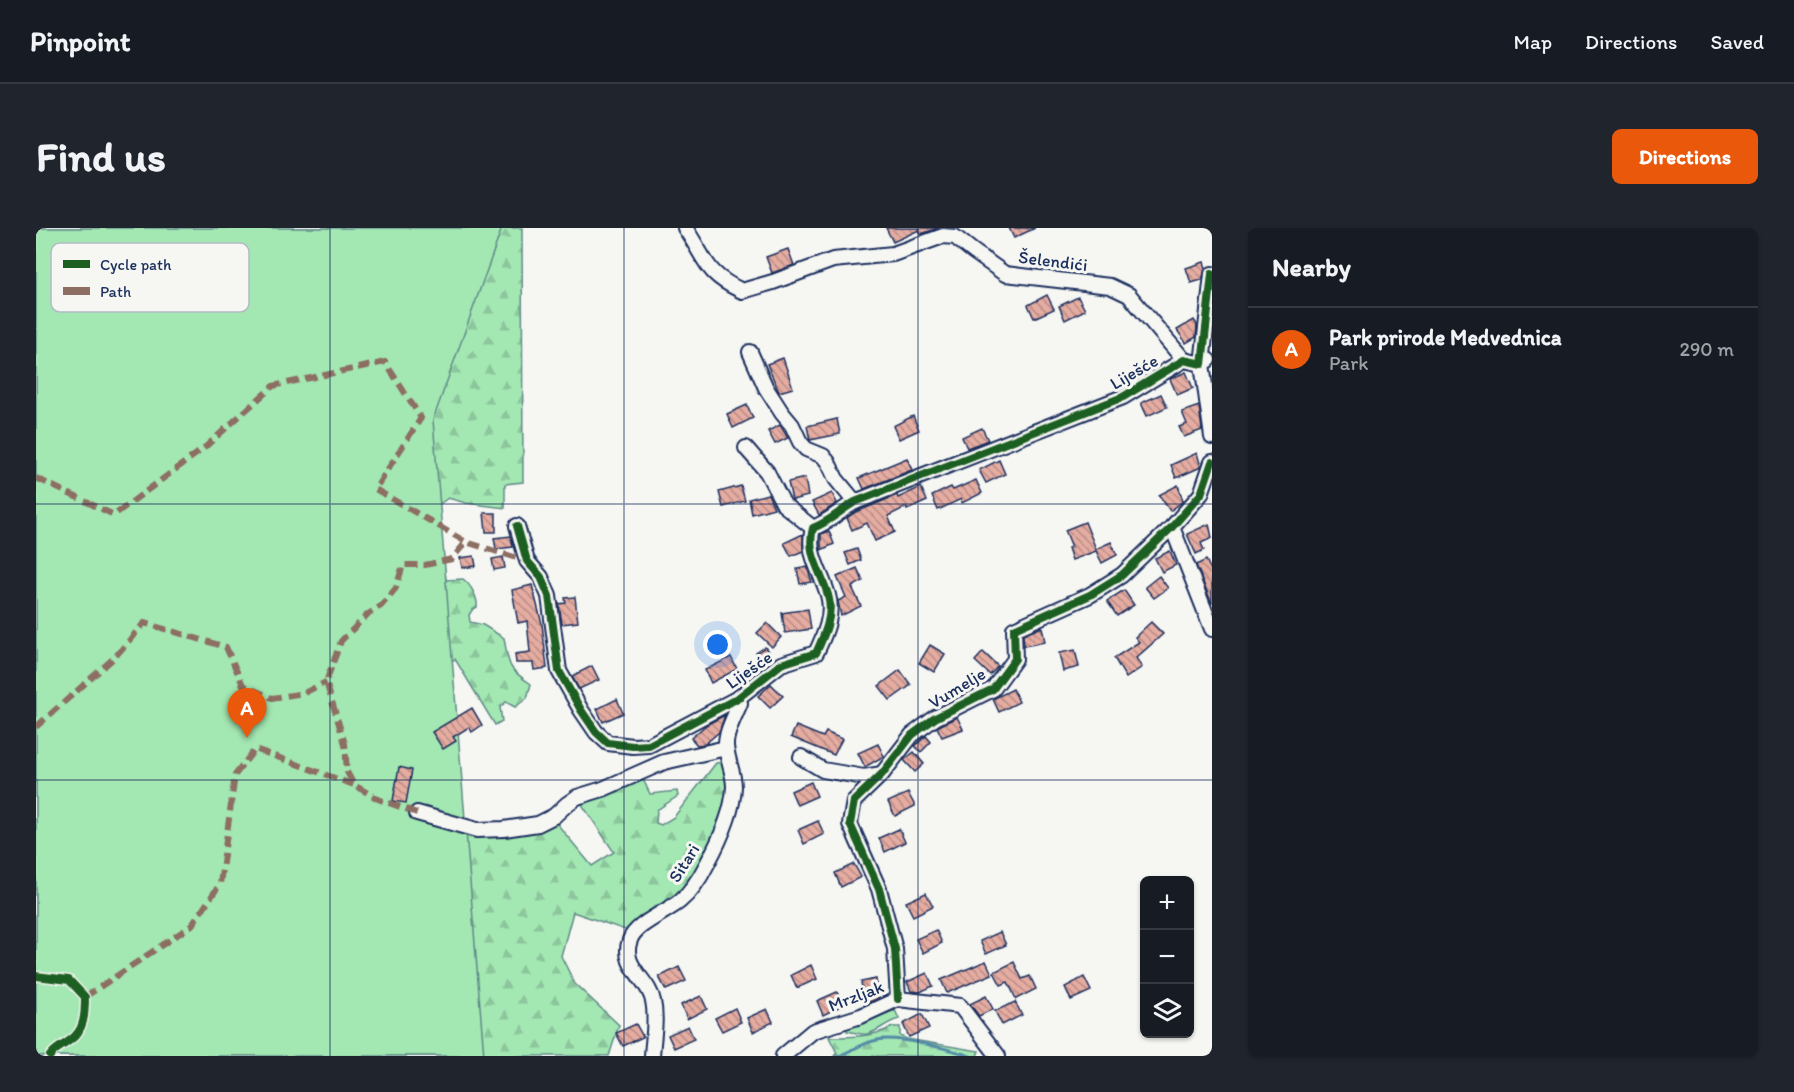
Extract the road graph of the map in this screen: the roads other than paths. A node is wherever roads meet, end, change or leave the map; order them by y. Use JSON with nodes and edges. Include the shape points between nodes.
{"nodes":[{"id":1,"x":685,"y":228,"type":"edge"},
{"id":2,"x":1212,"y":274,"type":"edge"},
{"id":3,"x":750,"y":352,"type":"dead end"},
{"id":4,"x":1184,"y":360,"type":"junction"},
{"id":5,"x":1207,"y":361,"type":"edge"},
{"id":6,"x":1212,"y":437,"type":"edge"},
{"id":7,"x":746,"y":448,"type":"dead end"},
{"id":8,"x":1212,"y":462,"type":"edge"},
{"id":9,"x":855,"y":502,"type":"junction"},
{"id":10,"x":517,"y":526,"type":"dead end"},
{"id":11,"x":1172,"y":527,"type":"junction"},
{"id":12,"x":813,"y":528,"type":"junction"},
{"id":13,"x":1212,"y":629,"type":"edge"},
{"id":14,"x":738,"y":698,"type":"junction"},
{"id":15,"x":726,"y":748,"type":"junction"},
{"id":16,"x":801,"y":757,"type":"dead end"},
{"id":17,"x":882,"y":774,"type":"junction"},
{"id":18,"x":417,"y":813,"type":"dead end"},
{"id":19,"x":898,"y":999,"type":"junction"},
{"id":20,"x":652,"y":1056,"type":"edge"},
{"id":21,"x":783,"y":1056,"type":"edge"},
{"id":22,"x":998,"y":1056,"type":"edge"}],
"edges":[{"from":1,"to":4,"type":"street","name":"Šelendići","via":[[708,269],[722,282],[742,291],[833,260],[893,254],[943,236],[955,237],[1005,274],[1110,286],[1129,295]]},
{"from":2,"to":5,"type":"street"},
{"from":3,"to":9,"type":"street","via":[[766,388],[801,442],[806,449],[823,456]]},
{"from":4,"to":5,"type":"street","name":"Liješće"},
{"from":4,"to":9,"type":"street","name":"Liješće","via":[[1123,398]]},
{"from":5,"to":6,"type":"street"},
{"from":7,"to":12,"type":"street","via":[[767,472],[784,505]]},
{"from":8,"to":11,"type":"street","via":[[1201,494]]},
{"from":9,"to":12,"type":"street","name":"Liješće","via":[[828,523]]},
{"from":10,"to":14,"type":"street","name":"Liješće","via":[[527,561],[541,577],[549,596],[559,671],[580,710],[608,743],[649,745]]},
{"from":11,"to":13,"type":"street"},
{"from":11,"to":17,"type":"street","name":"Vumelje","via":[[1122,575],[1090,595],[1014,629],[1015,659],[993,688],[935,718],[912,735]]},
{"from":12,"to":14,"type":"street","name":"Liješće","via":[[812,553],[830,608],[822,641],[816,653],[781,664]]},
{"from":14,"to":15,"type":"street","name":"Sitari","via":[[740,703]]},
{"from":15,"to":18,"type":"street","via":[[664,762],[578,797],[538,824],[477,830]]},
{"from":15,"to":20,"type":"street","name":"Sitari","via":[[732,768],[732,800],[708,863],[682,900],[635,932],[630,940],[631,964],[653,999]]},
{"from":16,"to":17,"type":"street","via":[[823,770],[864,777]]},
{"from":17,"to":19,"type":"street","name":"Vumelje","via":[[854,801],[850,824],[879,889],[895,949]]},
{"from":19,"to":21,"type":"street","name":"Mrzljak","via":[[813,1031]]},
{"from":19,"to":22,"type":"street","name":"Mrzljak","via":[[960,1006]]}]}
